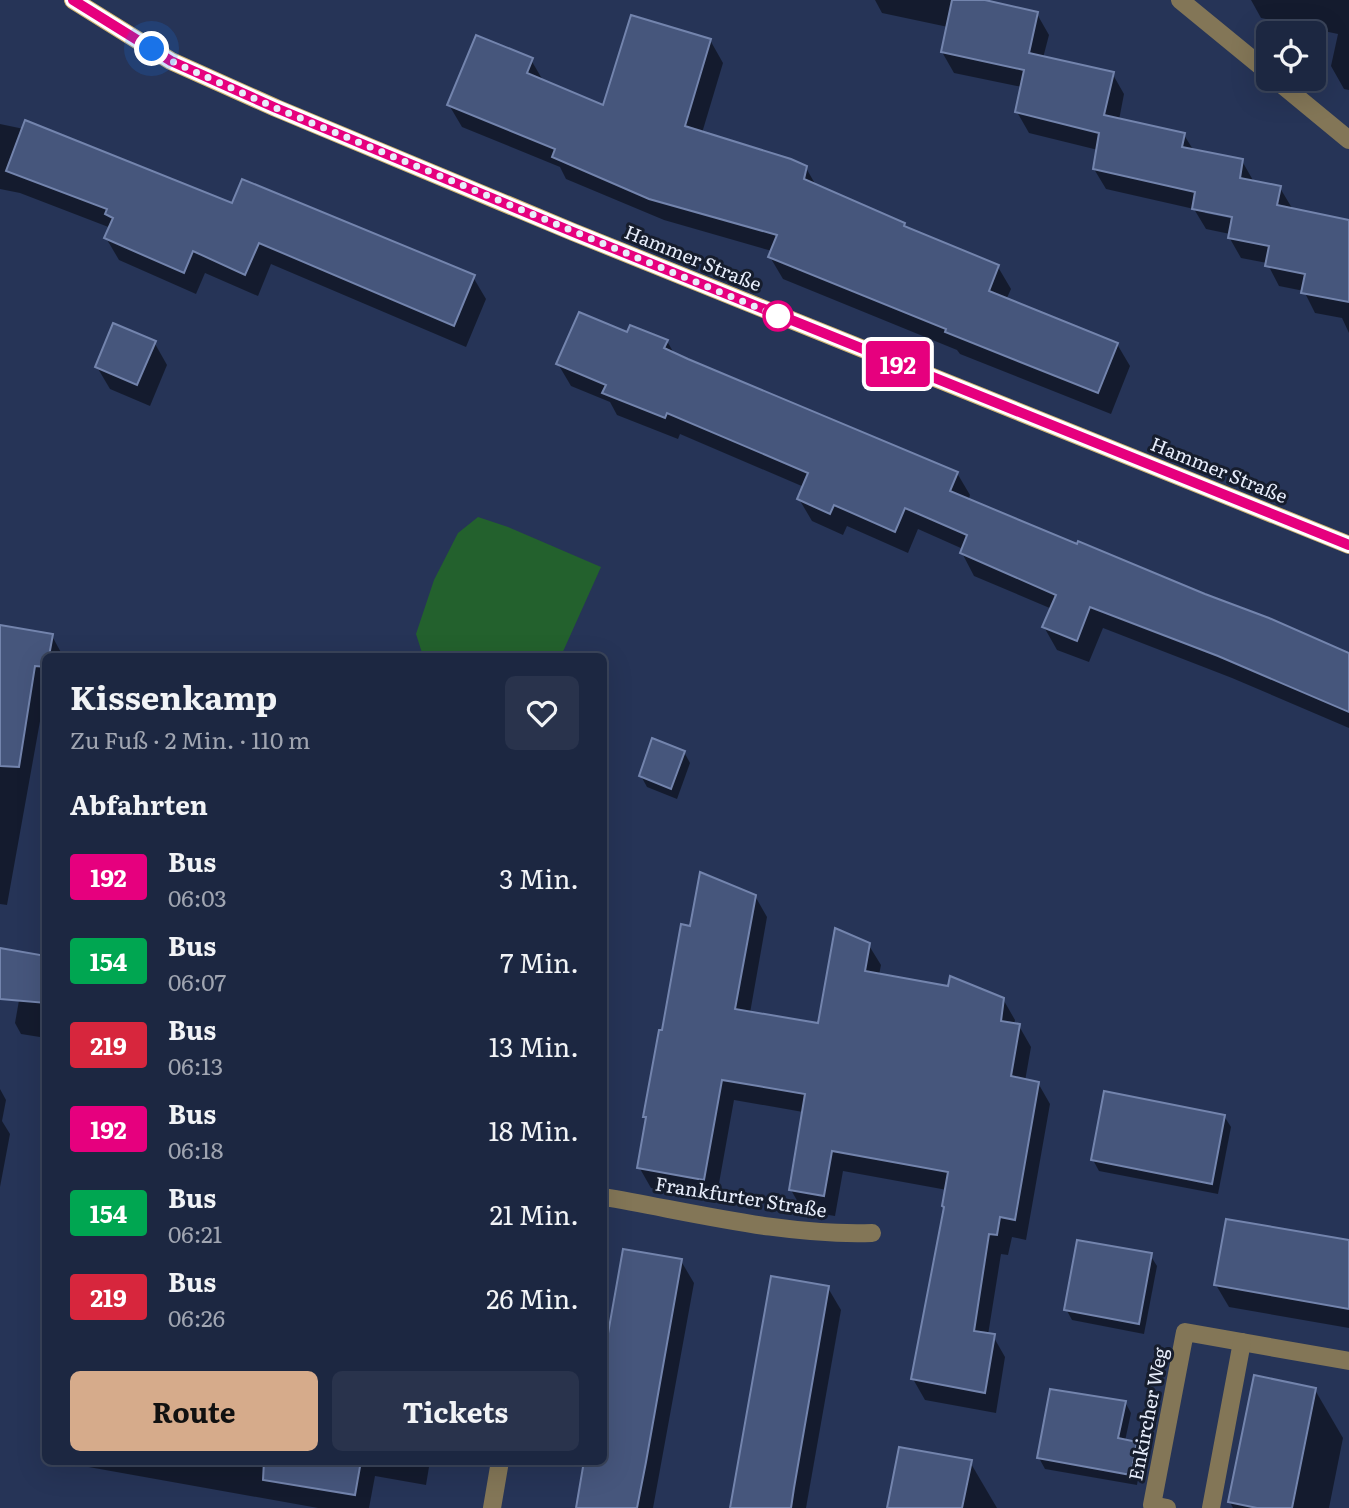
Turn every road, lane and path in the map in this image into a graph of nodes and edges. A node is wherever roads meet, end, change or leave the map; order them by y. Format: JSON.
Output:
{"nodes":[{"id":1,"x":73,"y":0,"type":"edge"},
{"id":2,"x":1180,"y":0,"type":"edge"},
{"id":3,"x":1256,"y":63,"type":"edge"},
{"id":4,"x":1290,"y":91,"type":"edge"},
{"id":5,"x":1349,"y":140,"type":"edge"},
{"id":6,"x":1349,"y":545,"type":"edge"},
{"id":7,"x":607,"y":1198,"type":"edge"},
{"id":8,"x":872,"y":1233,"type":"dead end"},
{"id":9,"x":1242,"y":1342,"type":"junction"},
{"id":10,"x":1349,"y":1361,"type":"edge"},
{"id":11,"x":499,"y":1465,"type":"edge"},
{"id":12,"x":492,"y":1508,"type":"edge"},
{"id":13,"x":1167,"y":1508,"type":"edge"},
{"id":14,"x":1211,"y":1508,"type":"edge"}],
"edges":[{"from":1,"to":6,"type":"main road","name":"Hammer Straße"},
{"from":2,"to":3,"type":"street"},
{"from":4,"to":5,"type":"street"},
{"from":7,"to":8,"type":"street","name":"Frankfurter Straße"},
{"from":9,"to":10,"type":"street","name":"Enkircher Weg"},
{"from":9,"to":13,"type":"street","name":"Enkircher Weg"},
{"from":9,"to":14,"type":"street"},
{"from":11,"to":12,"type":"street"}]}
